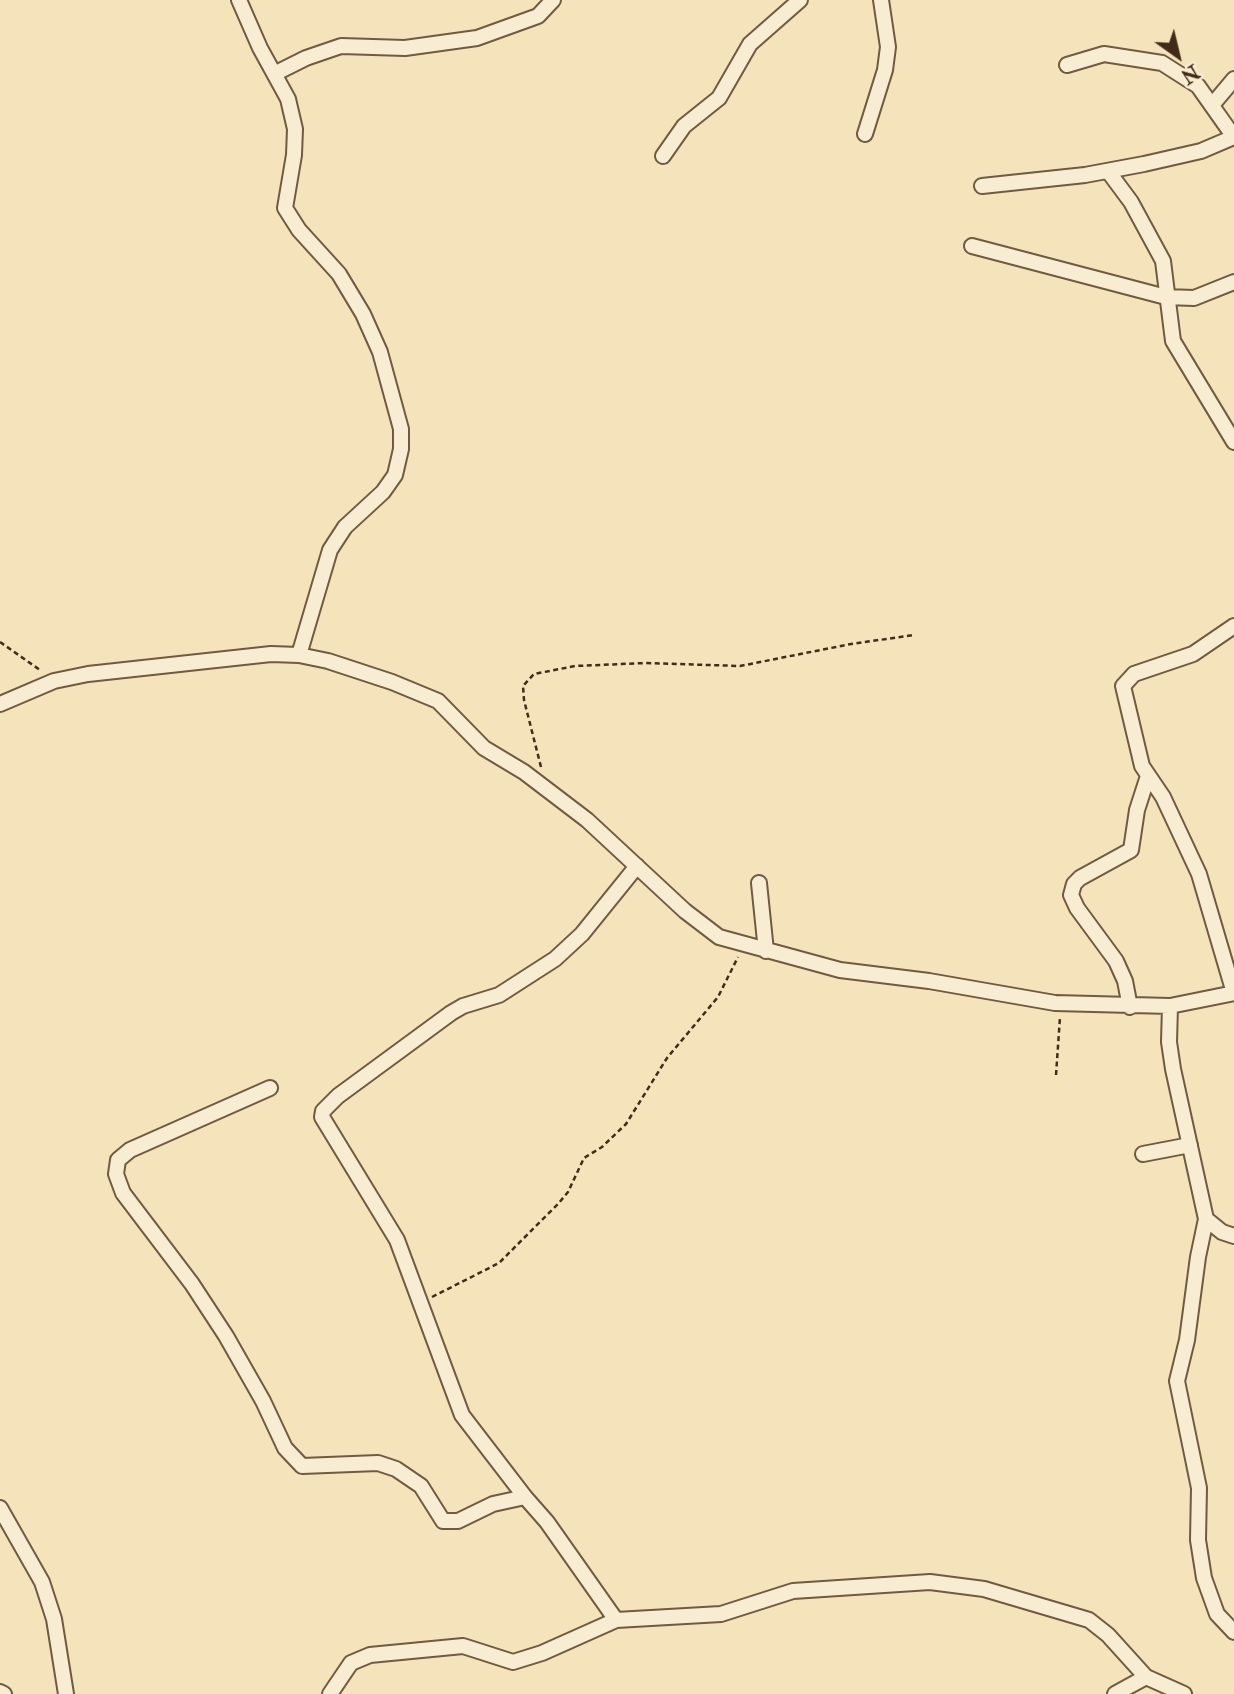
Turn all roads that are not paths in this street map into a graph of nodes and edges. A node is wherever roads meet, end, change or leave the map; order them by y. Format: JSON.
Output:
{"nodes":[{"id":1,"x":239,"y":0,"type":"edge"},
{"id":2,"x":553,"y":0,"type":"edge"},
{"id":3,"x":800,"y":0,"type":"edge"},
{"id":4,"x":881,"y":0,"type":"edge"},
{"id":5,"x":1067,"y":65,"type":"dead end"},
{"id":6,"x":276,"y":73,"type":"junction"},
{"id":7,"x":1234,"y":79,"type":"edge"},
{"id":8,"x":1213,"y":104,"type":"junction"},
{"id":9,"x":865,"y":134,"type":"dead end"},
{"id":10,"x":1234,"y":137,"type":"edge"},
{"id":11,"x":663,"y":156,"type":"dead end"},
{"id":12,"x":1108,"y":171,"type":"junction"},
{"id":13,"x":982,"y":186,"type":"dead end"},
{"id":14,"x":972,"y":246,"type":"dead end"},
{"id":15,"x":1234,"y":282,"type":"edge"},
{"id":16,"x":1166,"y":297,"type":"junction"},
{"id":17,"x":1234,"y":442,"type":"edge"},
{"id":18,"x":1234,"y":626,"type":"edge"},
{"id":19,"x":299,"y":655,"type":"junction"},
{"id":20,"x":0,"y":704,"type":"edge"},
{"id":21,"x":1148,"y":776,"type":"junction"},
{"id":22,"x":638,"y":866,"type":"junction"},
{"id":23,"x":759,"y":883,"type":"dead end"},
{"id":24,"x":766,"y":951,"type":"junction"},
{"id":25,"x":1234,"y":993,"type":"edge"},
{"id":26,"x":1170,"y":1006,"type":"junction"},
{"id":27,"x":1130,"y":1007,"type":"junction"},
{"id":28,"x":270,"y":1088,"type":"dead end"},
{"id":29,"x":1190,"y":1145,"type":"junction"},
{"id":30,"x":1143,"y":1154,"type":"dead end"},
{"id":31,"x":1206,"y":1219,"type":"junction"},
{"id":32,"x":1234,"y":1236,"type":"edge"},
{"id":33,"x":525,"y":1497,"type":"junction"},
{"id":34,"x":0,"y":1508,"type":"edge"},
{"id":35,"x":615,"y":1619,"type":"junction"},
{"id":36,"x":1234,"y":1632,"type":"edge"},
{"id":37,"x":1146,"y":1677,"type":"junction"},
{"id":38,"x":66,"y":1694,"type":"edge"},
{"id":39,"x":330,"y":1694,"type":"edge"},
{"id":40,"x":1115,"y":1694,"type":"edge"},
{"id":41,"x":1184,"y":1694,"type":"edge"}],
"edges":[{"from":1,"to":6,"type":"street"},
{"from":2,"to":6,"type":"street"},
{"from":3,"to":11,"type":"street"},
{"from":4,"to":9,"type":"street"},
{"from":5,"to":8,"type":"street"},
{"from":6,"to":19,"type":"street"},
{"from":7,"to":8,"type":"street"},
{"from":8,"to":10,"type":"street"},
{"from":10,"to":12,"type":"street"},
{"from":12,"to":13,"type":"street"},
{"from":12,"to":16,"type":"street"},
{"from":14,"to":16,"type":"street"},
{"from":15,"to":16,"type":"street"},
{"from":16,"to":17,"type":"street"},
{"from":18,"to":21,"type":"street"},
{"from":19,"to":20,"type":"street"},
{"from":19,"to":22,"type":"street"},
{"from":21,"to":25,"type":"street"},
{"from":21,"to":27,"type":"street"},
{"from":22,"to":24,"type":"street"},
{"from":22,"to":33,"type":"street"},
{"from":23,"to":24,"type":"street"},
{"from":24,"to":27,"type":"street"},
{"from":25,"to":26,"type":"street"},
{"from":26,"to":27,"type":"street"},
{"from":26,"to":29,"type":"street"},
{"from":28,"to":33,"type":"street"},
{"from":29,"to":30,"type":"street"},
{"from":29,"to":31,"type":"street"},
{"from":31,"to":32,"type":"street"},
{"from":31,"to":36,"type":"street"},
{"from":33,"to":35,"type":"street"},
{"from":34,"to":38,"type":"street"},
{"from":35,"to":37,"type":"street"},
{"from":35,"to":39,"type":"street"},
{"from":37,"to":40,"type":"street"},
{"from":37,"to":41,"type":"street"}]}
